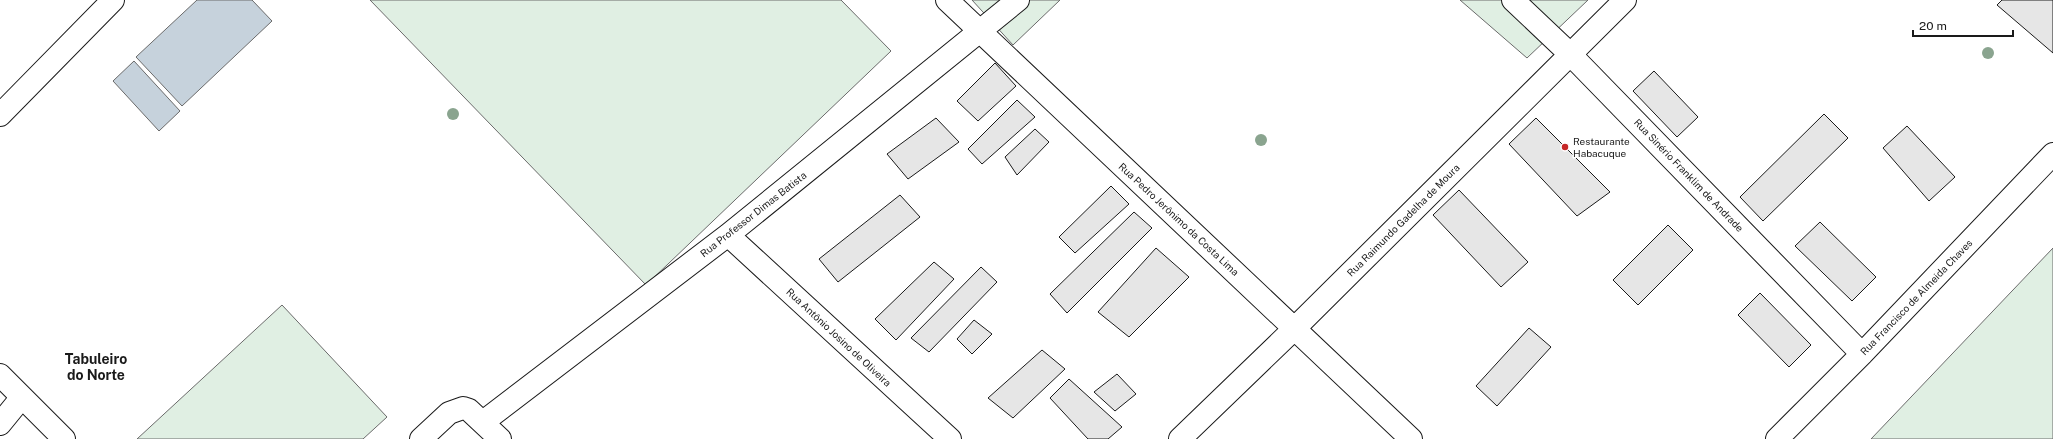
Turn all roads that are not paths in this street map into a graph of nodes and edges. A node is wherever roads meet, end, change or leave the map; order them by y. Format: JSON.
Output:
{"nodes":[{"id":1,"x":113,"y":0,"type":"edge"},
{"id":2,"x":947,"y":0,"type":"edge"},
{"id":3,"x":1018,"y":0,"type":"edge"},
{"id":4,"x":1513,"y":0,"type":"edge"},
{"id":5,"x":1625,"y":0,"type":"edge"},
{"id":6,"x":980,"y":32,"type":"junction"},
{"id":7,"x":1570,"y":54,"type":"junction"},
{"id":8,"x":0,"y":115,"type":"edge"},
{"id":9,"x":2053,"y":154,"type":"edge"},
{"id":10,"x":728,"y":235,"type":"junction"},
{"id":11,"x":1295,"y":328,"type":"junction"},
{"id":12,"x":1862,"y":354,"type":"junction"},
{"id":13,"x":0,"y":375,"type":"edge"},
{"id":14,"x":22,"y":397,"type":"junction"},
{"id":15,"x":476,"y":416,"type":"junction"},
{"id":16,"x":0,"y":424,"type":"edge"},
{"id":17,"x":64,"y":439,"type":"edge"},
{"id":18,"x":421,"y":439,"type":"edge"},
{"id":19,"x":500,"y":439,"type":"edge"},
{"id":20,"x":950,"y":439,"type":"edge"},
{"id":21,"x":1180,"y":439,"type":"edge"},
{"id":22,"x":1411,"y":439,"type":"edge"},
{"id":23,"x":1777,"y":439,"type":"edge"}],
"edges":[{"from":1,"to":8,"type":"street"},
{"from":2,"to":6,"type":"street","name":"Rua Pedro Jerônimo da Costa Lima"},
{"from":3,"to":6,"type":"street","name":"Rua Professor Dimas Batista"},
{"from":4,"to":7,"type":"street","name":"Rua Sinério Franklim de Andrade"},
{"from":5,"to":7,"type":"street","name":"Rua Raimundo Gadelha de Moura"},
{"from":6,"to":10,"type":"street","name":"Rua Professor Dimas Batista"},
{"from":6,"to":11,"type":"street","name":"Rua Pedro Jerônimo da Costa Lima"},
{"from":7,"to":11,"type":"street","name":"Rua Raimundo Gadelha de Moura"},
{"from":7,"to":12,"type":"street","name":"Rua Sinério Franklim de Andrade"},
{"from":9,"to":12,"type":"street","name":"Rua Francisco de Almeida Chaves"},
{"from":10,"to":15,"type":"street","name":"Rua Professor Dimas Batista"},
{"from":10,"to":20,"type":"street","name":"Rua Antônio Josino de Oliveira"},
{"from":11,"to":21,"type":"street","name":"Rua Raimundo Gadelha de Moura"},
{"from":11,"to":22,"type":"street","name":"Rua Pedro Jerônimo da Costa Lima"},
{"from":12,"to":23,"type":"street","name":"Rua Francisco de Almeida Chaves"},
{"from":13,"to":14,"type":"street"},
{"from":14,"to":16,"type":"street"},
{"from":14,"to":17,"type":"street"},
{"from":15,"to":18,"type":"street"},
{"from":15,"to":19,"type":"street"}]}
